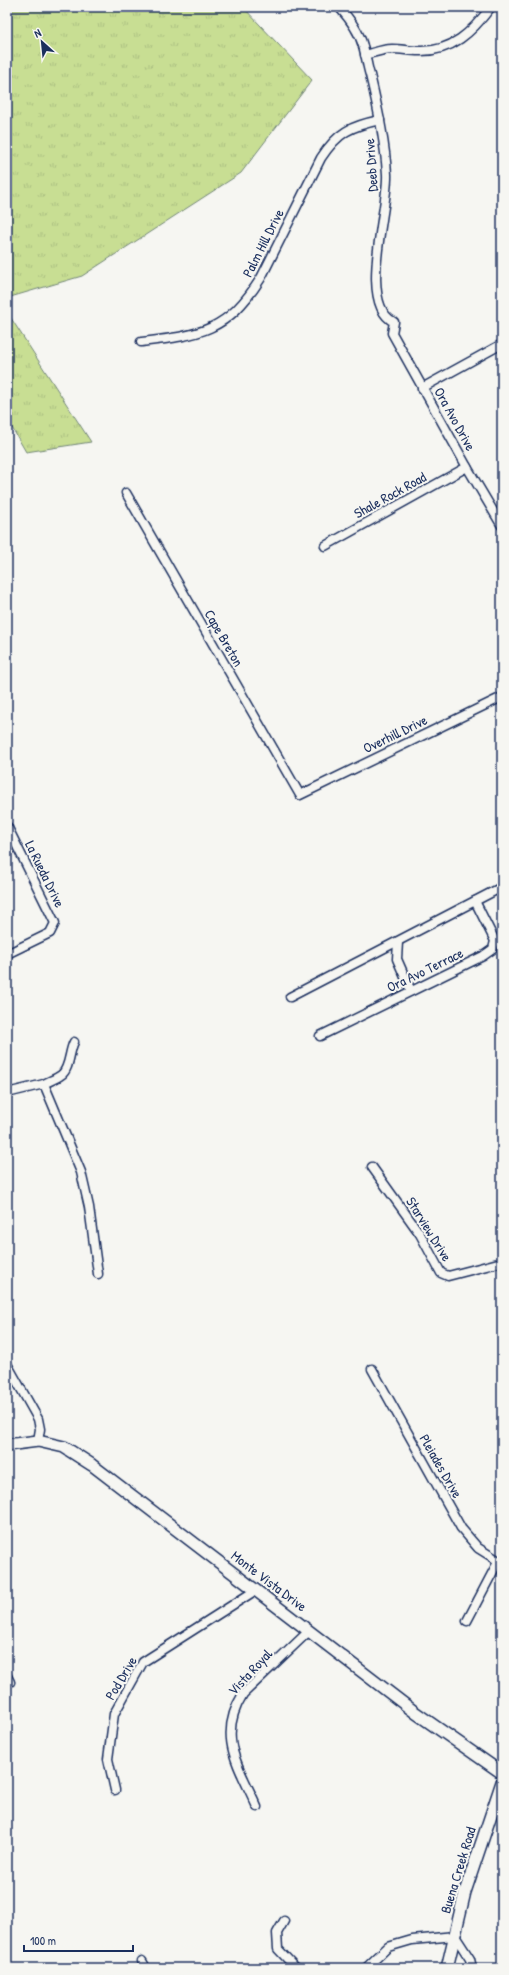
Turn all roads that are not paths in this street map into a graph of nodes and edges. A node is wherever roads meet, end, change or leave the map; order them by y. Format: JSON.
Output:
{"nodes":[{"id":1,"x":339,"y":7,"type":"edge"},
{"id":2,"x":491,"y":7,"type":"edge"},
{"id":3,"x":365,"y":55,"type":"junction"},
{"id":4,"x":380,"y":120,"type":"junction"},
{"id":5,"x":394,"y":322,"type":"joint"},
{"id":6,"x":141,"y":342,"type":"dead end"},
{"id":7,"x":502,"y":344,"type":"edge"},
{"id":8,"x":422,"y":388,"type":"junction"},
{"id":9,"x":467,"y":467,"type":"junction"},
{"id":10,"x":126,"y":493,"type":"dead end"},
{"id":11,"x":502,"y":526,"type":"edge"},
{"id":12,"x":325,"y":546,"type":"dead end"},
{"id":13,"x":502,"y":697,"type":"edge"},
{"id":14,"x":300,"y":795,"type":"joint"},
{"id":15,"x":7,"y":826,"type":"edge"},
{"id":16,"x":502,"y":887,"type":"edge"},
{"id":17,"x":476,"y":901,"type":"junction"},
{"id":18,"x":398,"y":942,"type":"junction"},
{"id":19,"x":7,"y":954,"type":"edge"},
{"id":20,"x":411,"y":991,"type":"junction"},
{"id":21,"x":290,"y":997,"type":"dead end"},
{"id":22,"x":320,"y":1036,"type":"dead end"},
{"id":23,"x":74,"y":1042,"type":"dead end"},
{"id":24,"x":44,"y":1084,"type":"junction"},
{"id":25,"x":7,"y":1093,"type":"edge"},
{"id":26,"x":372,"y":1167,"type":"dead end"},
{"id":27,"x":502,"y":1262,"type":"edge"},
{"id":28,"x":98,"y":1274,"type":"dead end"},
{"id":29,"x":7,"y":1364,"type":"edge"},
{"id":30,"x":372,"y":1369,"type":"dead end"},
{"id":31,"x":38,"y":1441,"type":"junction"},
{"id":32,"x":7,"y":1446,"type":"edge"},
{"id":33,"x":500,"y":1562,"type":"edge"},
{"id":34,"x":256,"y":1590,"type":"junction"},
{"id":35,"x":467,"y":1621,"type":"dead end"},
{"id":36,"x":309,"y":1631,"type":"junction"},
{"id":37,"x":502,"y":1773,"type":"edge"},
{"id":38,"x":502,"y":1782,"type":"edge"},
{"id":39,"x":115,"y":1790,"type":"dead end"},
{"id":40,"x":257,"y":1807,"type":"dead end"},
{"id":41,"x":284,"y":1921,"type":"dead end"},
{"id":42,"x":455,"y":1936,"type":"junction"},
{"id":43,"x":296,"y":1968,"type":"edge"},
{"id":44,"x":366,"y":1968,"type":"edge"},
{"id":45,"x":447,"y":1968,"type":"edge"},
{"id":46,"x":472,"y":1968,"type":"edge"}],
"edges":[{"from":1,"to":3,"type":"street","name":"Deeb Drive"},
{"from":2,"to":3,"type":"street"},
{"from":3,"to":4,"type":"street","name":"Deeb Drive"},
{"from":4,"to":5,"type":"street","name":"Deeb Drive"},
{"from":4,"to":6,"type":"street","name":"Palm Hill Drive"},
{"from":5,"to":8,"type":"street","name":"Ora Avo Drive"},
{"from":7,"to":8,"type":"street"},
{"from":8,"to":9,"type":"street","name":"Ora Avo Drive"},
{"from":9,"to":11,"type":"street","name":"Ora Avo Drive"},
{"from":9,"to":12,"type":"street","name":"Shale Rock Road"},
{"from":10,"to":14,"type":"street","name":"Cape Breton"},
{"from":13,"to":14,"type":"street","name":"Overhill Drive"},
{"from":15,"to":19,"type":"street","name":"La Rueda Drive"},
{"from":16,"to":17,"type":"street"},
{"from":17,"to":18,"type":"street"},
{"from":17,"to":20,"type":"street","name":"Ora Avo Terrace"},
{"from":18,"to":20,"type":"street"},
{"from":18,"to":21,"type":"street"},
{"from":20,"to":22,"type":"street","name":"Ora Avo Terrace"},
{"from":23,"to":24,"type":"street"},
{"from":24,"to":25,"type":"street"},
{"from":24,"to":28,"type":"street"},
{"from":26,"to":27,"type":"street","name":"Starview Drive"},
{"from":29,"to":31,"type":"street"},
{"from":30,"to":33,"type":"street","name":"Pleiades Drive"},
{"from":31,"to":32,"type":"main road","name":"Monte Vista Drive"},
{"from":31,"to":34,"type":"main road","name":"Monte Vista Drive"},
{"from":33,"to":35,"type":"street"},
{"from":34,"to":36,"type":"main road","name":"Monte Vista Drive"},
{"from":34,"to":39,"type":"street","name":"Pod Drive"},
{"from":36,"to":37,"type":"main road","name":"Monte Vista Drive"},
{"from":36,"to":40,"type":"street","name":"Vista Royal"},
{"from":38,"to":42,"type":"main road","name":"Buena Creek Road"},
{"from":41,"to":43,"type":"street"},
{"from":42,"to":44,"type":"street"},
{"from":42,"to":45,"type":"main road","name":"Buena Creek Road"},
{"from":42,"to":46,"type":"street"}]}
